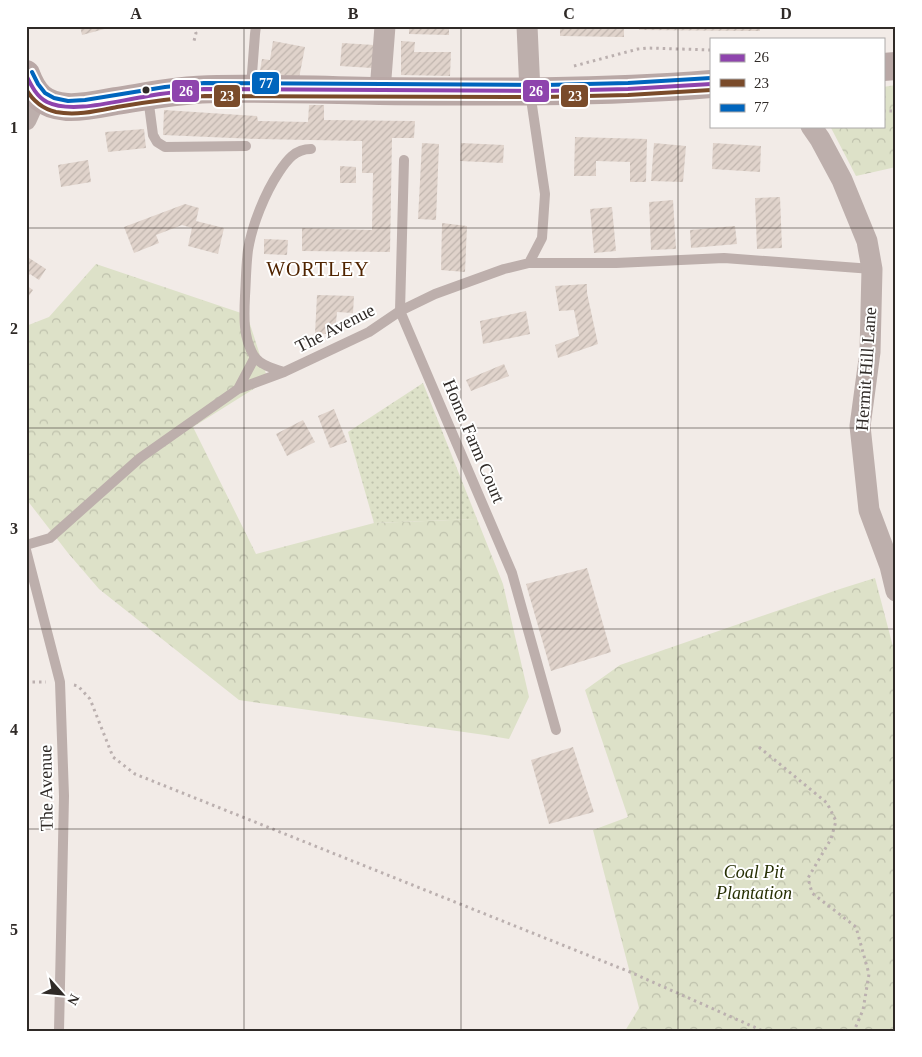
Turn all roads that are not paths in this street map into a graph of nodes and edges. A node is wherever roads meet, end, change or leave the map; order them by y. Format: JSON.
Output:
{"nodes":[{"id":1,"x":256,"y":26,"type":"edge"},
{"id":2,"x":384,"y":26,"type":"edge"},
{"id":3,"x":527,"y":26,"type":"edge"},
{"id":4,"x":710,"y":84,"type":"edge"},
{"id":5,"x":251,"y":88,"type":"junction"},
{"id":6,"x":380,"y":91,"type":"junction"},
{"id":7,"x":530,"y":92,"type":"junction"},
{"id":8,"x":30,"y":96,"type":"edge"},
{"id":9,"x":148,"y":96,"type":"junction"},
{"id":10,"x":812,"y":128,"type":"edge"},
{"id":11,"x":246,"y":146,"type":"dead end"},
{"id":12,"x":311,"y":149,"type":"dead end"},
{"id":13,"x":404,"y":160,"type":"dead end"},
{"id":14,"x":529,"y":262,"type":"junction"},
{"id":15,"x":872,"y":269,"type":"junction"},
{"id":16,"x":400,"y":311,"type":"junction"},
{"id":17,"x":255,"y":357,"type":"junction"},
{"id":18,"x":284,"y":372,"type":"junction"},
{"id":19,"x":238,"y":389,"type":"junction"},
{"id":20,"x":26,"y":545,"type":"edge"},
{"id":21,"x":26,"y":550,"type":"edge"},
{"id":22,"x":896,"y":591,"type":"edge"},
{"id":23,"x":556,"y":730,"type":"dead end"},
{"id":24,"x":59,"y":1031,"type":"edge"}],
"edges":[{"from":1,"to":5,"type":"lane"},
{"from":2,"to":6,"type":"street"},
{"from":3,"to":7,"type":"street"},
{"from":4,"to":7,"type":"highway"},
{"from":5,"to":6,"type":"highway"},
{"from":5,"to":9,"type":"highway"},
{"from":6,"to":7,"type":"highway"},
{"from":7,"to":14,"type":"lane"},
{"from":8,"to":9,"type":"highway"},
{"from":9,"to":11,"type":"lane"},
{"from":10,"to":15,"type":"street","name":"Hermit Hill Lane"},
{"from":12,"to":17,"type":"lane"},
{"from":13,"to":16,"type":"lane","name":"Home Farm Court"},
{"from":14,"to":15,"type":"lane","name":"The Avenue"},
{"from":14,"to":16,"type":"lane","name":"The Avenue"},
{"from":15,"to":22,"type":"street","name":"Hermit Hill Lane"},
{"from":16,"to":18,"type":"lane","name":"The Avenue"},
{"from":16,"to":23,"type":"lane","name":"Home Farm Court"},
{"from":17,"to":18,"type":"lane"},
{"from":17,"to":19,"type":"lane"},
{"from":18,"to":19,"type":"lane","name":"The Avenue"},
{"from":19,"to":20,"type":"lane","name":"The Avenue"},
{"from":21,"to":24,"type":"lane","name":"The Avenue"}]}
